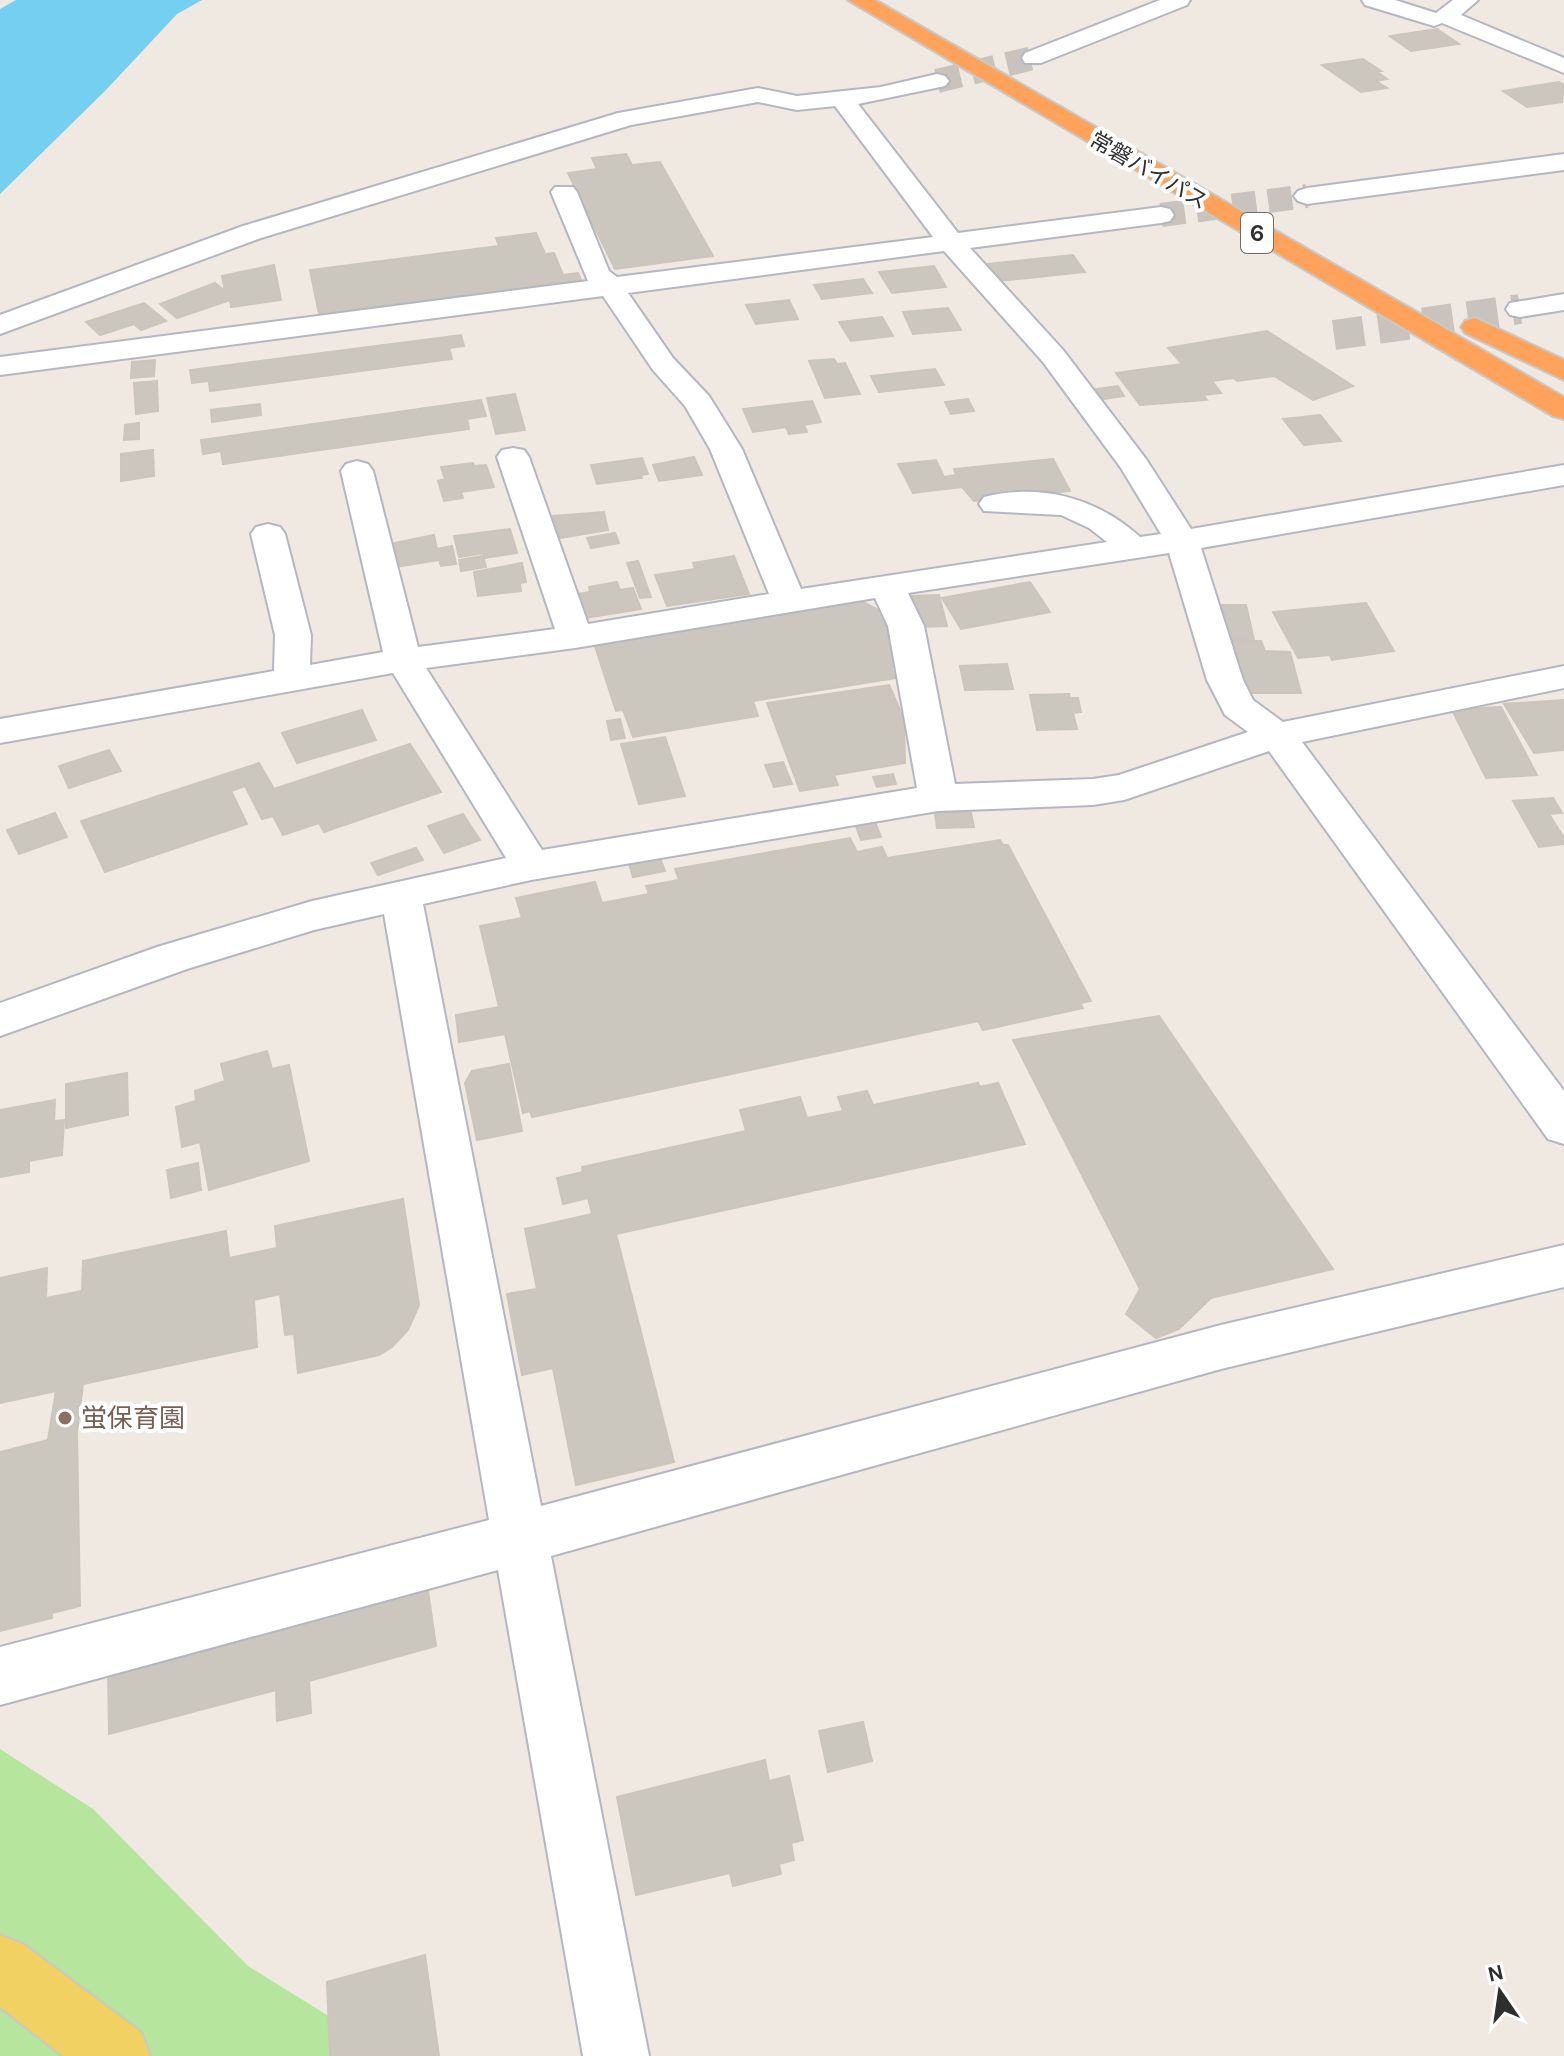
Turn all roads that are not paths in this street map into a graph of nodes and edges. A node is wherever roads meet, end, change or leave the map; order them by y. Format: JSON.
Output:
{"nodes":[{"id":1,"x":859,"y":0,"type":"edge"},
{"id":2,"x":901,"y":0,"type":"edge"},
{"id":3,"x":1179,"y":0,"type":"edge"},
{"id":4,"x":1373,"y":0,"type":"edge"},
{"id":5,"x":1467,"y":0,"type":"edge"},
{"id":6,"x":1434,"y":19,"type":"dead end"},
{"id":7,"x":1033,"y":58,"type":"tunnel mouth"},
{"id":8,"x":1564,"y":66,"type":"edge"},
{"id":9,"x":937,"y":81,"type":"tunnel mouth"},
{"id":10,"x":841,"y":98,"type":"junction"},
{"id":11,"x":1564,"y":162,"type":"edge"},
{"id":12,"x":564,"y":192,"type":"dead end"},
{"id":13,"x":1307,"y":196,"type":"tunnel mouth"},
{"id":14,"x":1217,"y":210,"type":"junction"},
{"id":15,"x":1161,"y":215,"type":"tunnel mouth"},
{"id":16,"x":952,"y":244,"type":"junction"},
{"id":17,"x":610,"y":286,"type":"junction"},
{"id":18,"x":1419,"y":300,"type":"junction"},
{"id":19,"x":1564,"y":302,"type":"edge"},
{"id":20,"x":1520,"y":309,"type":"tunnel mouth"},
{"id":21,"x":0,"y":325,"type":"edge"},
{"id":22,"x":0,"y":366,"type":"edge"},
{"id":23,"x":1564,"y":371,"type":"edge"},
{"id":24,"x":1564,"y":384,"type":"edge"},
{"id":25,"x":1564,"y":410,"type":"edge"},
{"id":26,"x":1564,"y":429,"type":"edge"},
{"id":27,"x":513,"y":457,"type":"dead end"},
{"id":28,"x":357,"y":471,"type":"dead end"},
{"id":29,"x":1564,"y":475,"type":"edge"},
{"id":30,"x":995,"y":504,"type":"dead end"},
{"id":31,"x":268,"y":534,"type":"dead end"},
{"id":32,"x":1182,"y":541,"type":"junction"},
{"id":33,"x":1133,"y":549,"type":"junction"},
{"id":34,"x":887,"y":586,"type":"junction"},
{"id":35,"x":789,"y":601,"type":"junction"},
{"id":36,"x":575,"y":637,"type":"junction"},
{"id":37,"x":403,"y":660,"type":"junction"},
{"id":38,"x":1564,"y":677,"type":"edge"},
{"id":39,"x":292,"y":680,"type":"junction"},
{"id":40,"x":0,"y":731,"type":"edge"},
{"id":41,"x":1277,"y":735,"type":"junction"},
{"id":42,"x":938,"y":798,"type":"junction"},
{"id":43,"x":531,"y":866,"type":"junction"},
{"id":44,"x":401,"y":895,"type":"junction"},
{"id":45,"x":0,"y":1020,"type":"edge"},
{"id":46,"x":1564,"y":1126,"type":"edge"},
{"id":47,"x":1564,"y":1266,"type":"edge"},
{"id":48,"x":521,"y":1538,"type":"junction"},
{"id":49,"x":0,"y":1676,"type":"edge"},
{"id":50,"x":0,"y":1967,"type":"edge"},
{"id":51,"x":117,"y":2056,"type":"edge"},
{"id":52,"x":616,"y":2056,"type":"edge"}],
"edges":[{"from":1,"to":14,"type":"highway","name":"常磐バイパス","number":"6"},
{"from":2,"to":18,"type":"highway","name":"常磐バイパス","number":"6"},
{"from":3,"to":7,"type":"street"},
{"from":4,"to":6,"type":"street"},
{"from":5,"to":8,"type":"street"},
{"from":9,"to":10,"type":"street"},
{"from":10,"to":16,"type":"street"},
{"from":10,"to":21,"type":"street"},
{"from":11,"to":13,"type":"street"},
{"from":12,"to":17,"type":"street"},
{"from":14,"to":25,"type":"highway","name":"常磐バイパス","number":"6"},
{"from":14,"to":26,"type":"highway"},
{"from":15,"to":16,"type":"street"},
{"from":16,"to":17,"type":"street"},
{"from":16,"to":32,"type":"street"},
{"from":17,"to":22,"type":"street"},
{"from":17,"to":35,"type":"street"},
{"from":18,"to":23,"type":"highway"},
{"from":18,"to":24,"type":"highway","name":"常磐バイパス","number":"6"},
{"from":19,"to":20,"type":"street"},
{"from":27,"to":36,"type":"street"},
{"from":28,"to":37,"type":"street"},
{"from":29,"to":32,"type":"street"},
{"from":30,"to":33,"type":"street"},
{"from":31,"to":39,"type":"street"},
{"from":32,"to":33,"type":"street"},
{"from":32,"to":41,"type":"street"},
{"from":33,"to":34,"type":"street"},
{"from":34,"to":35,"type":"street"},
{"from":34,"to":42,"type":"street"},
{"from":35,"to":36,"type":"street"},
{"from":36,"to":37,"type":"street"},
{"from":37,"to":39,"type":"street"},
{"from":37,"to":43,"type":"street"},
{"from":38,"to":41,"type":"street"},
{"from":39,"to":40,"type":"street"},
{"from":41,"to":42,"type":"street"},
{"from":41,"to":46,"type":"street"},
{"from":42,"to":43,"type":"street"},
{"from":43,"to":44,"type":"street"},
{"from":44,"to":45,"type":"street"},
{"from":44,"to":48,"type":"street"},
{"from":47,"to":48,"type":"street"},
{"from":48,"to":49,"type":"street"},
{"from":48,"to":52,"type":"street"},
{"from":50,"to":51,"type":"main road"}]}
